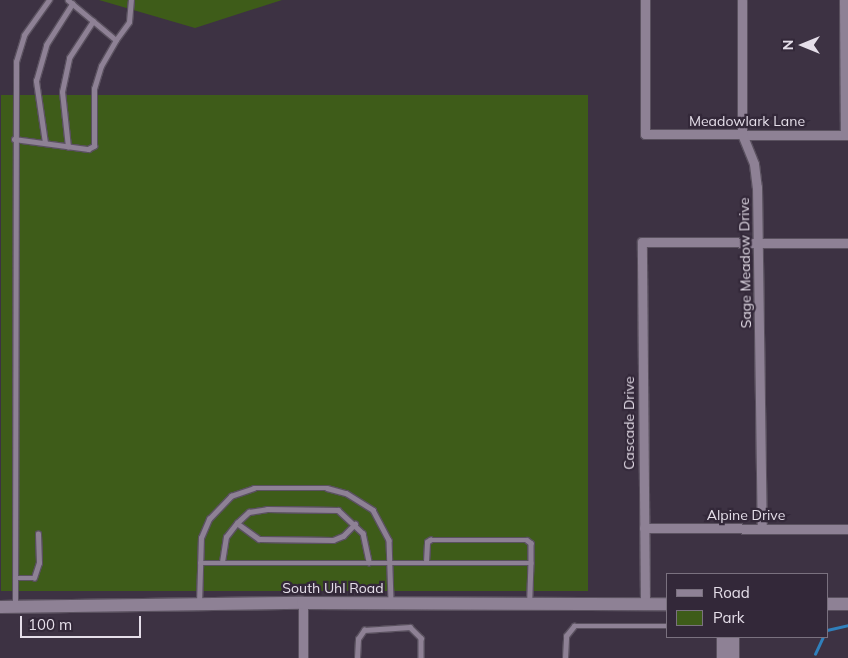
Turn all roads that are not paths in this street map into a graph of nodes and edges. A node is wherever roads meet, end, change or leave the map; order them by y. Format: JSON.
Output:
{"nodes":[{"id":1,"x":49,"y":0,"type":"edge"},
{"id":2,"x":68,"y":0,"type":"edge"},
{"id":3,"x":131,"y":0,"type":"edge"},
{"id":4,"x":644,"y":0,"type":"edge"},
{"id":5,"x":742,"y":0,"type":"edge"},
{"id":6,"x":844,"y":0,"type":"edge"},
{"id":7,"x":72,"y":4,"type":"junction"},
{"id":8,"x":93,"y":21,"type":"junction"},
{"id":9,"x":116,"y":40,"type":"junction"},
{"id":10,"x":742,"y":134,"type":"junction"},
{"id":11,"x":846,"y":135,"type":"edge"},
{"id":12,"x":14,"y":139,"type":"junction"},
{"id":13,"x":45,"y":143,"type":"junction"},
{"id":14,"x":68,"y":146,"type":"junction"},
{"id":15,"x":759,"y":242,"type":"junction"},
{"id":16,"x":848,"y":243,"type":"edge"},
{"id":17,"x":237,"y":523,"type":"junction"},
{"id":18,"x":355,"y":524,"type":"junction"},
{"id":19,"x":644,"y":528,"type":"junction"},
{"id":20,"x":762,"y":529,"type":"junction"},
{"id":21,"x":848,"y":529,"type":"edge"},
{"id":22,"x":38,"y":534,"type":"dead end"},
{"id":23,"x":200,"y":562,"type":"junction"},
{"id":24,"x":222,"y":562,"type":"junction"},
{"id":25,"x":369,"y":562,"type":"junction"},
{"id":26,"x":390,"y":562,"type":"junction"},
{"id":27,"x":426,"y":562,"type":"junction"},
{"id":28,"x":531,"y":564,"type":"junction"},
{"id":29,"x":15,"y":578,"type":"junction"},
{"id":30,"x":304,"y":603,"type":"junction"},
{"id":31,"x":391,"y":603,"type":"junction"},
{"id":32,"x":530,"y":603,"type":"junction"},
{"id":33,"x":645,"y":604,"type":"junction"},
{"id":34,"x":666,"y":604,"type":"edge"},
{"id":35,"x":828,"y":604,"type":"edge"},
{"id":36,"x":848,"y":604,"type":"edge"},
{"id":37,"x":198,"y":605,"type":"junction"},
{"id":38,"x":0,"y":607,"type":"edge"},
{"id":39,"x":16,"y":607,"type":"junction"},
{"id":40,"x":666,"y":626,"type":"edge"},
{"id":41,"x":722,"y":638,"type":"edge"},
{"id":42,"x":733,"y":638,"type":"edge"},
{"id":43,"x":303,"y":658,"type":"edge"},
{"id":44,"x":357,"y":658,"type":"edge"},
{"id":45,"x":421,"y":658,"type":"edge"},
{"id":46,"x":565,"y":658,"type":"edge"},
{"id":47,"x":722,"y":658,"type":"edge"},
{"id":48,"x":733,"y":658,"type":"edge"}],
"edges":[{"from":1,"to":12,"type":"lane"},
{"from":2,"to":7,"type":"lane"},
{"from":3,"to":9,"type":"lane"},
{"from":4,"to":10,"type":"street","name":"Meadowlark Lane"},
{"from":5,"to":10,"type":"street","name":"Sage Meadow Drive"},
{"from":6,"to":11,"type":"street"},
{"from":7,"to":8,"type":"lane"},
{"from":7,"to":13,"type":"lane"},
{"from":8,"to":9,"type":"lane"},
{"from":8,"to":14,"type":"lane"},
{"from":9,"to":14,"type":"lane"},
{"from":10,"to":11,"type":"street","name":"Meadowlark Lane"},
{"from":10,"to":15,"type":"street","name":"Sage Meadow Drive"},
{"from":12,"to":13,"type":"lane"},
{"from":12,"to":29,"type":"lane"},
{"from":13,"to":14,"type":"lane"},
{"from":15,"to":16,"type":"street"},
{"from":15,"to":19,"type":"street","name":"Cascade Drive"},
{"from":15,"to":20,"type":"street","name":"Sage Meadow Drive"},
{"from":17,"to":18,"type":"lane"},
{"from":17,"to":18,"type":"lane"},
{"from":17,"to":24,"type":"lane"},
{"from":18,"to":25,"type":"lane"},
{"from":19,"to":20,"type":"street","name":"Alpine Drive"},
{"from":19,"to":33,"type":"street","name":"Cascade Drive"},
{"from":20,"to":21,"type":"street","name":"Alpine Drive"},
{"from":22,"to":29,"type":"lane"},
{"from":23,"to":24,"type":"lane"},
{"from":23,"to":26,"type":"lane"},
{"from":23,"to":37,"type":"lane"},
{"from":24,"to":25,"type":"lane"},
{"from":25,"to":26,"type":"lane"},
{"from":26,"to":27,"type":"lane"},
{"from":26,"to":31,"type":"lane"},
{"from":27,"to":28,"type":"lane"},
{"from":27,"to":28,"type":"lane"},
{"from":28,"to":32,"type":"lane"},
{"from":29,"to":39,"type":"lane"},
{"from":30,"to":31,"type":"main road","name":"South Uhl Road"},
{"from":30,"to":37,"type":"main road","name":"South Uhl Road"},
{"from":30,"to":43,"type":"street"},
{"from":31,"to":32,"type":"main road","name":"South Uhl Road"},
{"from":32,"to":33,"type":"main road","name":"South Uhl Road"},
{"from":33,"to":34,"type":"main road","name":"South Uhl Road"},
{"from":35,"to":36,"type":"main road"},
{"from":37,"to":39,"type":"main road","name":"South Uhl Road"},
{"from":38,"to":39,"type":"main road","name":"South Uhl Road"},
{"from":40,"to":46,"type":"lane"},
{"from":41,"to":47,"type":"street"},
{"from":42,"to":48,"type":"street"},
{"from":44,"to":45,"type":"lane"}]}
